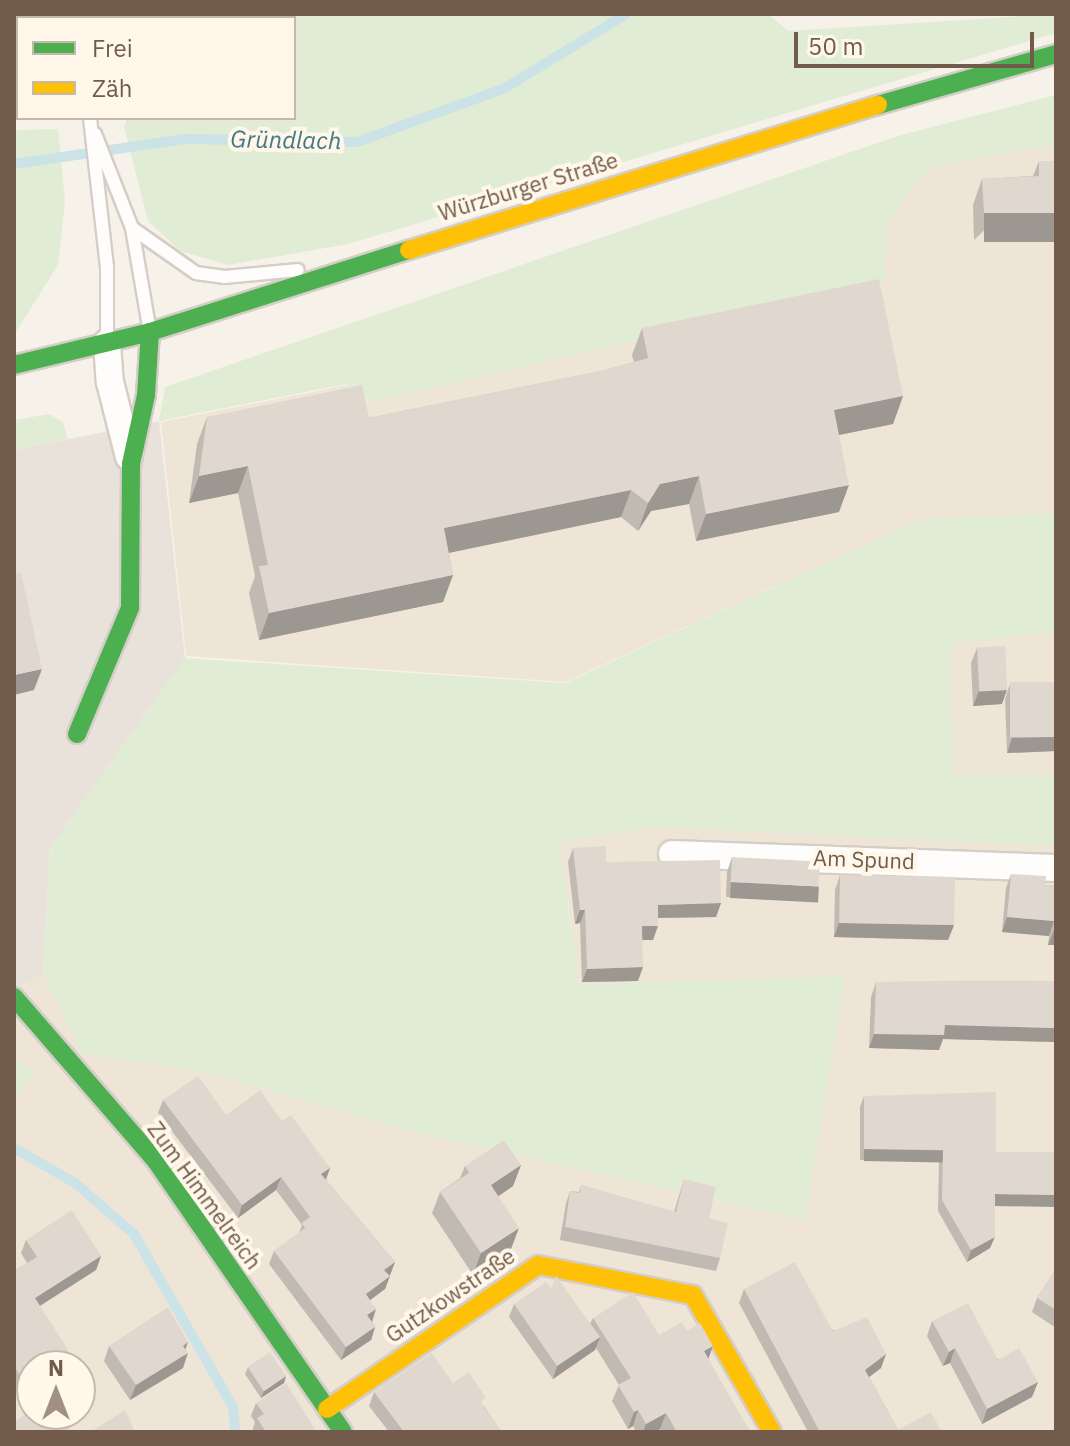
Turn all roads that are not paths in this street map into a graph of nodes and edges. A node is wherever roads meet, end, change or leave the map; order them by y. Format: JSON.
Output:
{"nodes":[{"id":1,"x":1056,"y":54,"type":"edge"},
{"id":2,"x":90,"y":121,"type":"edge"},
{"id":3,"x":132,"y":228,"type":"junction"},
{"id":4,"x":357,"y":265,"type":"junction"},
{"id":5,"x":150,"y":332,"type":"junction"},
{"id":6,"x":107,"y":343,"type":"junction"},
{"id":7,"x":14,"y":365,"type":"edge"},
{"id":8,"x":131,"y":464,"type":"junction"},
{"id":9,"x":77,"y":734,"type":"dead end"},
{"id":10,"x":672,"y":854,"type":"dead end"},
{"id":11,"x":1056,"y":868,"type":"edge"},
{"id":12,"x":14,"y":997,"type":"edge"},
{"id":13,"x":327,"y":1409,"type":"junction"},
{"id":14,"x":343,"y":1432,"type":"edge"},
{"id":15,"x":772,"y":1432,"type":"edge"}],
"edges":[{"from":1,"to":4,"type":"street","name":"Würzburger Straße"},
{"from":2,"to":3,"type":"lane"},
{"from":2,"to":6,"type":"lane"},
{"from":3,"to":4,"type":"lane"},
{"from":3,"to":5,"type":"lane"},
{"from":4,"to":5,"type":"street","name":"Würzburger Straße"},
{"from":5,"to":6,"type":"street","name":"Würzburger Straße"},
{"from":5,"to":8,"type":"street"},
{"from":6,"to":7,"type":"street","name":"Würzburger Straße"},
{"from":6,"to":8,"type":"street"},
{"from":8,"to":9,"type":"street"},
{"from":10,"to":11,"type":"street","name":"Am Spund"},
{"from":12,"to":13,"type":"street","name":"Zum Himmelreich"},
{"from":13,"to":14,"type":"street","name":"Zum Himmelreich"},
{"from":13,"to":15,"type":"street","name":"Gutzkowstraße"}]}
